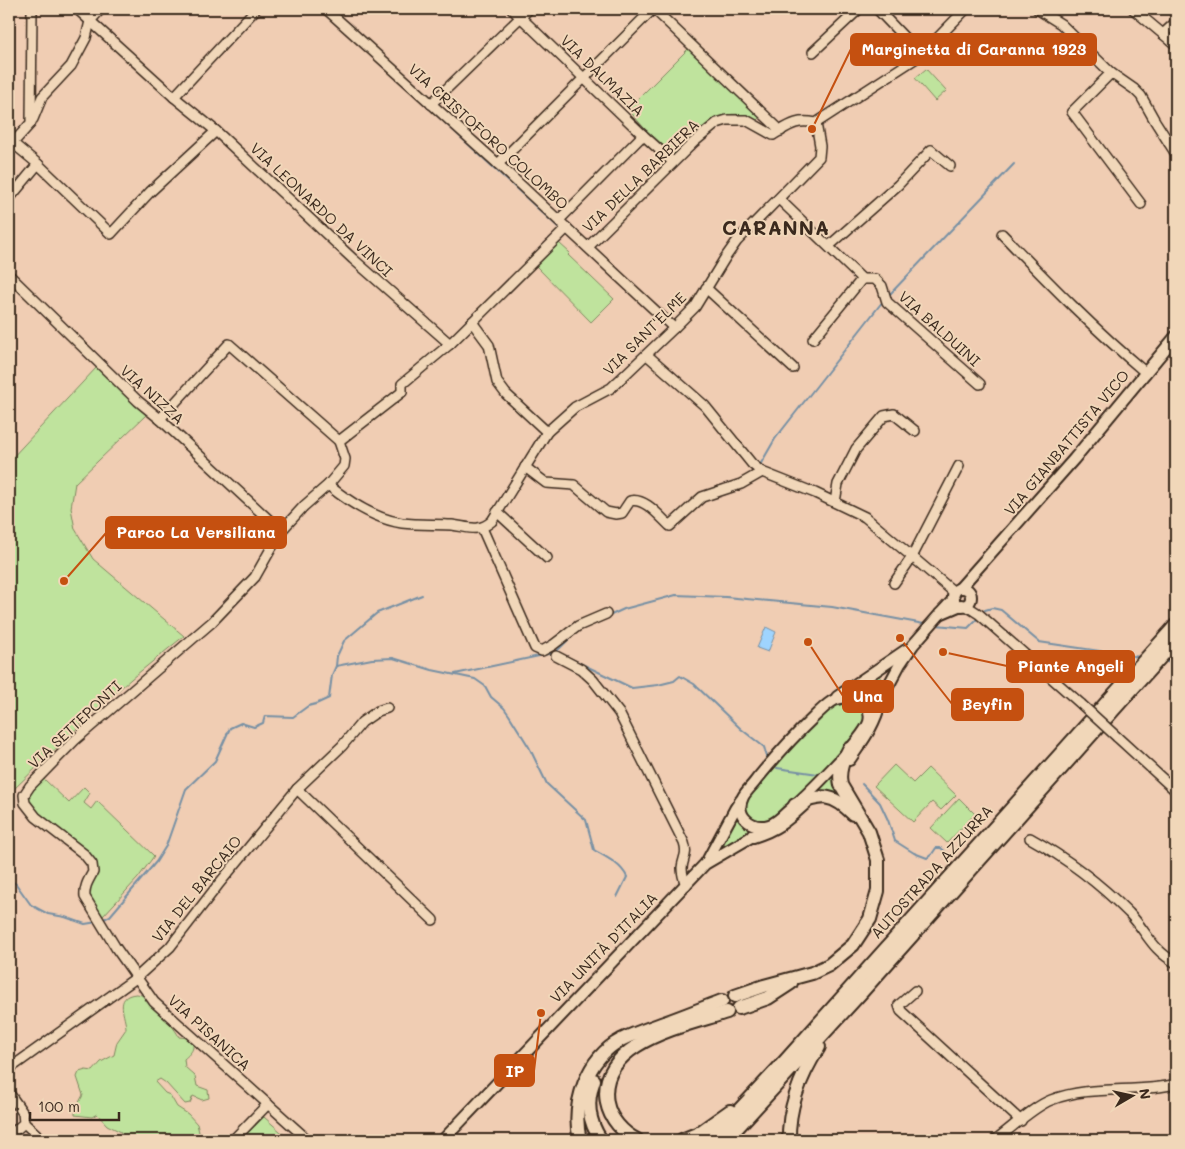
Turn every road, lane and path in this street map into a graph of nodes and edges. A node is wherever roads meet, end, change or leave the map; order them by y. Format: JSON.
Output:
{"nodes":[{"id":1,"x":32,"y":9,"type":"edge"},
{"id":2,"x":76,"y":9,"type":"edge"},
{"id":3,"x":102,"y":9,"type":"edge"},
{"id":4,"x":256,"y":9,"type":"edge"},
{"id":5,"x":326,"y":9,"type":"edge"},
{"id":6,"x":512,"y":9,"type":"edge"},
{"id":7,"x":529,"y":9,"type":"edge"},
{"id":8,"x":653,"y":9,"type":"edge"},
{"id":9,"x":859,"y":9,"type":"edge"},
{"id":10,"x":877,"y":9,"type":"edge"},
{"id":11,"x":966,"y":9,"type":"edge"},
{"id":12,"x":1037,"y":9,"type":"edge"},
{"id":13,"x":1133,"y":9,"type":"edge"},
{"id":14,"x":521,"y":17,"type":"junction"},
{"id":15,"x":90,"y":21,"type":"junction"},
{"id":16,"x":1176,"y":22,"type":"edge"},
{"id":17,"x":1163,"y":34,"type":"junction"},
{"id":18,"x":1176,"y":45,"type":"edge"},
{"id":19,"x":813,"y":52,"type":"dead end"},
{"id":20,"x":921,"y":55,"type":"junction"},
{"id":21,"x":1111,"y":73,"type":"junction"},
{"id":22,"x":584,"y":78,"type":"junction"},
{"id":23,"x":174,"y":96,"type":"junction"},
{"id":24,"x":431,"y":104,"type":"junction"},
{"id":25,"x":30,"y":124,"type":"junction"},
{"id":26,"x":816,"y":124,"type":"junction"},
{"id":27,"x":216,"y":131,"type":"junction"},
{"id":28,"x":781,"y":131,"type":"junction"},
{"id":29,"x":643,"y":135,"type":"junction"},
{"id":30,"x":1176,"y":135,"type":"edge"},
{"id":31,"x":10,"y":142,"type":"edge"},
{"id":32,"x":1169,"y":143,"type":"junction"},
{"id":33,"x":1176,"y":154,"type":"edge"},
{"id":34,"x":673,"y":162,"type":"junction"},
{"id":35,"x":38,"y":164,"type":"junction"},
{"id":36,"x":498,"y":164,"type":"junction"},
{"id":37,"x":950,"y":166,"type":"dead end"},
{"id":38,"x":9,"y":199,"type":"edge"},
{"id":39,"x":779,"y":199,"type":"junction"},
{"id":40,"x":1141,"y":204,"type":"dead end"},
{"id":41,"x":559,"y":220,"type":"junction"},
{"id":42,"x":567,"y":228,"type":"junction"},
{"id":43,"x":1002,"y":234,"type":"dead end"},
{"id":44,"x":829,"y":246,"type":"junction"},
{"id":45,"x":588,"y":247,"type":"junction"},
{"id":46,"x":9,"y":276,"type":"edge"},
{"id":47,"x":862,"y":279,"type":"junction"},
{"id":48,"x":706,"y":288,"type":"junction"},
{"id":49,"x":472,"y":322,"type":"junction"},
{"id":50,"x":674,"y":328,"type":"junction"},
{"id":51,"x":1176,"y":336,"type":"edge"},
{"id":52,"x":813,"y":339,"type":"dead end"},
{"id":53,"x":450,"y":344,"type":"junction"},
{"id":54,"x":647,"y":355,"type":"junction"},
{"id":55,"x":793,"y":368,"type":"dead end"},
{"id":56,"x":1146,"y":373,"type":"junction"},
{"id":57,"x":980,"y":384,"type":"dead end"},
{"id":58,"x":160,"y":419,"type":"junction"},
{"id":59,"x":915,"y":431,"type":"dead end"},
{"id":60,"x":547,"y":432,"type":"junction"},
{"id":61,"x":340,"y":441,"type":"junction"},
{"id":62,"x":959,"y":466,"type":"dead end"},
{"id":63,"x":524,"y":467,"type":"junction"},
{"id":64,"x":762,"y":472,"type":"junction"},
{"id":65,"x":328,"y":485,"type":"junction"},
{"id":66,"x":835,"y":502,"type":"junction"},
{"id":67,"x":497,"y":512,"type":"junction"},
{"id":68,"x":484,"y":527,"type":"junction"},
{"id":69,"x":281,"y":530,"type":"junction"},
{"id":70,"x":912,"y":557,"type":"junction"},
{"id":71,"x":547,"y":558,"type":"dead end"},
{"id":72,"x":894,"y":583,"type":"dead end"},
{"id":73,"x":962,"y":597,"type":"junction"},
{"id":74,"x":606,"y":614,"type":"dead end"},
{"id":75,"x":1176,"y":625,"type":"edge"},
{"id":76,"x":1176,"y":640,"type":"edge"},
{"id":77,"x":913,"y":645,"type":"junction"},
{"id":78,"x":556,"y":656,"type":"dead end"},
{"id":79,"x":832,"y":701,"type":"junction"},
{"id":80,"x":879,"y":703,"type":"junction"},
{"id":81,"x":387,"y":708,"type":"dead end"},
{"id":82,"x":868,"y":723,"type":"junction"},
{"id":83,"x":849,"y":749,"type":"junction"},
{"id":84,"x":297,"y":789,"type":"junction"},
{"id":85,"x":1176,"y":791,"type":"edge"},
{"id":86,"x":743,"y":797,"type":"junction"},
{"id":87,"x":809,"y":799,"type":"junction"},
{"id":88,"x":795,"y":804,"type":"junction"},
{"id":89,"x":864,"y":823,"type":"junction"},
{"id":90,"x":770,"y":825,"type":"junction"},
{"id":91,"x":753,"y":836,"type":"junction"},
{"id":92,"x":1030,"y":838,"type":"dead end"},
{"id":93,"x":706,"y":864,"type":"junction"},
{"id":94,"x":686,"y":885,"type":"junction"},
{"id":95,"x":433,"y":920,"type":"dead end"},
{"id":96,"x":1176,"y":963,"type":"edge"},
{"id":97,"x":136,"y":978,"type":"junction"},
{"id":98,"x":915,"y":991,"type":"dead end"},
{"id":99,"x":860,"y":994,"type":"junction"},
{"id":100,"x":737,"y":1002,"type":"dead end"},
{"id":101,"x":724,"y":1007,"type":"dead end"},
{"id":102,"x":644,"y":1035,"type":"junction"},
{"id":103,"x":784,"y":1062,"type":"junction"},
{"id":104,"x":9,"y":1069,"type":"edge"},
{"id":105,"x":1176,"y":1084,"type":"edge"},
{"id":106,"x":9,"y":1092,"type":"edge"},
{"id":107,"x":268,"y":1104,"type":"junction"},
{"id":108,"x":1020,"y":1121,"type":"junction"},
{"id":109,"x":24,"y":1123,"type":"junction"},
{"id":110,"x":9,"y":1136,"type":"edge"},
{"id":111,"x":43,"y":1140,"type":"edge"},
{"id":112,"x":233,"y":1140,"type":"edge"},
{"id":113,"x":308,"y":1140,"type":"edge"},
{"id":114,"x":443,"y":1140,"type":"edge"},
{"id":115,"x":580,"y":1140,"type":"edge"},
{"id":116,"x":603,"y":1140,"type":"edge"},
{"id":117,"x":637,"y":1140,"type":"edge"},
{"id":118,"x":682,"y":1140,"type":"edge"},
{"id":119,"x":711,"y":1140,"type":"edge"},
{"id":120,"x":726,"y":1140,"type":"edge"},
{"id":121,"x":789,"y":1140,"type":"edge"},
{"id":122,"x":995,"y":1140,"type":"edge"}],
"edges":[{"from":1,"to":25,"type":"street"},
{"from":2,"to":15,"type":"street","name":"VIA LEONARDO DA VINCI"},
{"from":3,"to":15,"type":"street"},
{"from":4,"to":23,"type":"street"},
{"from":5,"to":24,"type":"street","name":"VIA CRISTOFORO COLOMBO"},
{"from":6,"to":14,"type":"street","name":"VIA DALMAZIA"},
{"from":7,"to":14,"type":"street"},
{"from":8,"to":22,"type":"street"},
{"from":8,"to":28,"type":"street"},
{"from":9,"to":19,"type":"street"},
{"from":10,"to":20,"type":"street"},
{"from":11,"to":20,"type":"street"},
{"from":12,"to":21,"type":"street"},
{"from":13,"to":17,"type":"street"},
{"from":14,"to":22,"type":"street","name":"VIA DALMAZIA"},
{"from":14,"to":24,"type":"street"},
{"from":15,"to":23,"type":"street","name":"VIA LEONARDO DA VINCI"},
{"from":15,"to":25,"type":"street"},
{"from":16,"to":17,"type":"street"},
{"from":17,"to":18,"type":"street"},
{"from":20,"to":26,"type":"street"},
{"from":21,"to":32,"type":"street"},
{"from":21,"to":40,"type":"street"},
{"from":22,"to":29,"type":"street","name":"VIA DALMAZIA"},
{"from":22,"to":36,"type":"street"},
{"from":23,"to":27,"type":"street","name":"VIA LEONARDO DA VINCI"},
{"from":24,"to":36,"type":"street","name":"VIA CRISTOFORO COLOMBO"},
{"from":25,"to":31,"type":"street"},
{"from":26,"to":28,"type":"street"},
{"from":26,"to":39,"type":"street","name":"VIA SANT'ELME"},
{"from":27,"to":35,"type":"street"},
{"from":27,"to":53,"type":"street","name":"VIA LEONARDO DA VINCI"},
{"from":28,"to":34,"type":"street","name":"VIA DELLA BARBIERA"},
{"from":29,"to":34,"type":"street","name":"VIA DALMAZIA"},
{"from":29,"to":41,"type":"street"},
{"from":30,"to":32,"type":"street"},
{"from":31,"to":35,"type":"street"},
{"from":32,"to":33,"type":"street"},
{"from":34,"to":45,"type":"street","name":"VIA DELLA BARBIERA"},
{"from":35,"to":38,"type":"street"},
{"from":36,"to":41,"type":"street","name":"VIA CRISTOFORO COLOMBO"},
{"from":37,"to":44,"type":"street"},
{"from":39,"to":44,"type":"street","name":"VIA BALDUINI"},
{"from":39,"to":48,"type":"street","name":"VIA SANT'ELME"},
{"from":41,"to":42,"type":"street","name":"VIA CRISTOFORO COLOMBO"},
{"from":42,"to":45,"type":"street","name":"VIA CRISTOFORO COLOMBO"},
{"from":42,"to":49,"type":"street","name":"VIA DELLA BARBIERA"},
{"from":43,"to":56,"type":"street"},
{"from":44,"to":47,"type":"street","name":"VIA BALDUINI"},
{"from":45,"to":50,"type":"street","name":"VIA CRISTOFORO COLOMBO"},
{"from":46,"to":58,"type":"street","name":"VIA NIZZA"},
{"from":47,"to":52,"type":"street"},
{"from":47,"to":57,"type":"street","name":"VIA BALDUINI"},
{"from":48,"to":50,"type":"street","name":"VIA SANT'ELME"},
{"from":48,"to":55,"type":"street"},
{"from":49,"to":53,"type":"street","name":"VIA DELLA BARBIERA"},
{"from":49,"to":60,"type":"street"},
{"from":50,"to":54,"type":"street","name":"VIA SANT'ELME"},
{"from":51,"to":56,"type":"main road","name":"VIA GIANBATTISTA VICO"},
{"from":53,"to":61,"type":"street","name":"VIA DELLA BARBIERA"},
{"from":54,"to":60,"type":"street","name":"VIA SANT'ELME"},
{"from":54,"to":64,"type":"street"},
{"from":56,"to":73,"type":"main road","name":"VIA GIANBATTISTA VICO"},
{"from":58,"to":61,"type":"street"},
{"from":58,"to":69,"type":"street","name":"VIA NIZZA"},
{"from":59,"to":66,"type":"street"},
{"from":60,"to":63,"type":"street","name":"VIA SANT'ELME"},
{"from":61,"to":65,"type":"street"},
{"from":62,"to":70,"type":"street"},
{"from":63,"to":64,"type":"street"},
{"from":63,"to":67,"type":"street","name":"VIA SANT'ELME"},
{"from":64,"to":66,"type":"street"},
{"from":65,"to":68,"type":"street"},
{"from":65,"to":69,"type":"street"},
{"from":66,"to":70,"type":"street"},
{"from":67,"to":68,"type":"street","name":"VIA SANT'ELME"},
{"from":67,"to":71,"type":"street"},
{"from":68,"to":74,"type":"street"},
{"from":69,"to":97,"type":"street","name":"VIA SETTEPONTI"},
{"from":70,"to":72,"type":"street"},
{"from":70,"to":73,"type":"street"},
{"from":73,"to":77,"type":"main road","name":"VIA GIANBATTISTA VICO"},
{"from":73,"to":85,"type":"street","bridge":true},
{"from":75,"to":103,"type":"highway","name":"AUTOSTRADA AZZURRA"},
{"from":76,"to":99,"type":"highway","name":"AUTOSTRADA AZZURRA"},
{"from":77,"to":79,"type":"main road"},
{"from":77,"to":80,"type":"main road"},
{"from":78,"to":94,"type":"street"},
{"from":79,"to":82,"type":"main road"},
{"from":79,"to":86,"type":"main road","name":"VIA UNITÀ D'ITALIA"},
{"from":80,"to":82,"type":"main road"},
{"from":80,"to":89,"type":"highway"},
{"from":81,"to":84,"type":"street","name":"VIA DEL BARCAIO"},
{"from":82,"to":83,"type":"main road","name":"VIA UNITÀ D'ITALIA"},
{"from":83,"to":88,"type":"main road","name":"VIA UNITÀ D'ITALIA"},
{"from":83,"to":89,"type":"highway"},
{"from":84,"to":95,"type":"street"},
{"from":84,"to":97,"type":"street","name":"VIA DEL BARCAIO"},
{"from":86,"to":90,"type":"main road"},
{"from":86,"to":93,"type":"main road","name":"VIA UNITÀ D'ITALIA"},
{"from":87,"to":88,"type":"highway"},
{"from":87,"to":89,"type":"highway"},
{"from":87,"to":91,"type":"highway"},
{"from":88,"to":90,"type":"main road","name":"VIA UNITÀ D'ITALIA"},
{"from":89,"to":100,"type":"highway"},
{"from":90,"to":91,"type":"main road","name":"VIA UNITÀ D'ITALIA"},
{"from":91,"to":93,"type":"main road","name":"VIA UNITÀ D'ITALIA"},
{"from":92,"to":96,"type":"street"},
{"from":93,"to":94,"type":"main road","name":"VIA UNITÀ D'ITALIA"},
{"from":94,"to":114,"type":"main road","name":"VIA UNITÀ D'ITALIA"},
{"from":97,"to":104,"type":"street","name":"VIA DEL BARCAIO"},
{"from":97,"to":107,"type":"street","name":"VIA PISANICA"},
{"from":98,"to":108,"type":"street"},
{"from":99,"to":120,"type":"highway","name":"AUTOSTRADA AZZURRA"},
{"from":99,"to":121,"type":"highway"},
{"from":101,"to":102,"type":"highway"},
{"from":102,"to":115,"type":"highway"},
{"from":102,"to":116,"type":"highway"},
{"from":102,"to":117,"type":"highway"},
{"from":103,"to":118,"type":"highway"},
{"from":103,"to":119,"type":"highway","name":"AUTOSTRADA AZZURRA"},
{"from":105,"to":108,"type":"street"},
{"from":106,"to":109,"type":"street"},
{"from":107,"to":112,"type":"street"},
{"from":107,"to":113,"type":"street","name":"VIA PISANICA"},
{"from":108,"to":122,"type":"street"},
{"from":109,"to":110,"type":"street"},
{"from":109,"to":111,"type":"street"}]}
